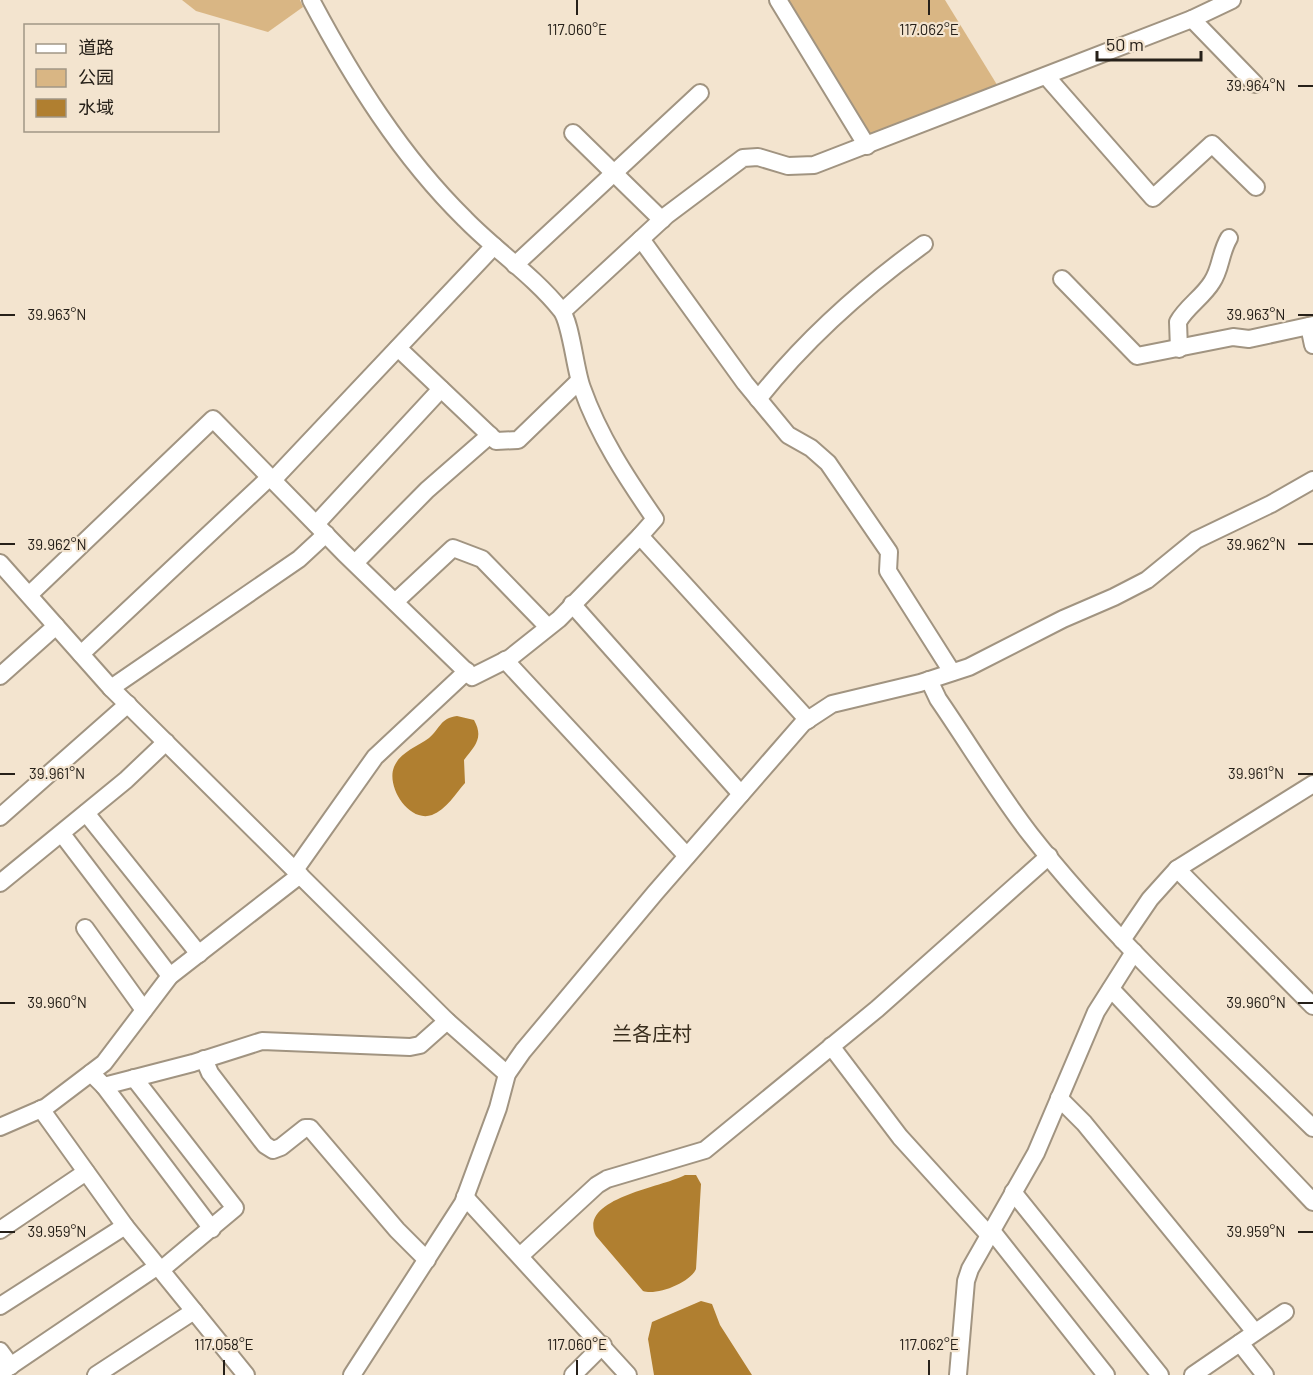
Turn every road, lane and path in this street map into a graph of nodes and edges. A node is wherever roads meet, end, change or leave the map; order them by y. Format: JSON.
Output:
{"nodes":[{"id":1,"x":311,"y":0,"type":"edge"},
{"id":2,"x":778,"y":0,"type":"edge"},
{"id":3,"x":1232,"y":0,"type":"edge"},
{"id":4,"x":1192,"y":19,"type":"junction"},
{"id":5,"x":1046,"y":76,"type":"junction"},
{"id":6,"x":1255,"y":84,"type":"dead end"},
{"id":7,"x":700,"y":93,"type":"dead end"},
{"id":8,"x":573,"y":133,"type":"dead end"},
{"id":9,"x":867,"y":146,"type":"junction"},
{"id":10,"x":614,"y":173,"type":"junction"},
{"id":11,"x":1256,"y":187,"type":"dead end"},
{"id":12,"x":662,"y":220,"type":"junction"},
{"id":13,"x":1229,"y":238,"type":"dead end"},
{"id":14,"x":641,"y":239,"type":"junction"},
{"id":15,"x":924,"y":244,"type":"dead end"},
{"id":16,"x":494,"y":246,"type":"junction"},
{"id":17,"x":515,"y":265,"type":"junction"},
{"id":18,"x":1062,"y":279,"type":"dead end"},
{"id":19,"x":562,"y":311,"type":"junction"},
{"id":20,"x":1311,"y":325,"type":"edge"},
{"id":21,"x":1313,"y":345,"type":"edge"},
{"id":22,"x":398,"y":348,"type":"junction"},
{"id":23,"x":1179,"y":349,"type":"junction"},
{"id":24,"x":579,"y":381,"type":"junction"},
{"id":25,"x":441,"y":389,"type":"junction"},
{"id":26,"x":758,"y":399,"type":"junction"},
{"id":27,"x":490,"y":435,"type":"junction"},
{"id":28,"x":272,"y":479,"type":"junction"},
{"id":29,"x":1313,"y":480,"type":"edge"},
{"id":30,"x":321,"y":529,"type":"junction"},
{"id":31,"x":640,"y":536,"type":"junction"},
{"id":32,"x":355,"y":563,"type":"junction"},
{"id":33,"x":3,"y":573,"type":"edge"},
{"id":34,"x":29,"y":595,"type":"junction"},
{"id":35,"x":395,"y":602,"type":"junction"},
{"id":36,"x":572,"y":604,"type":"junction"},
{"id":37,"x":56,"y":626,"type":"junction"},
{"id":38,"x":548,"y":627,"type":"junction"},
{"id":39,"x":81,"y":654,"type":"junction"},
{"id":40,"x":505,"y":660,"type":"junction"},
{"id":41,"x":467,"y":671,"type":"junction"},
{"id":42,"x":952,"y":672,"type":"junction"},
{"id":43,"x":0,"y":675,"type":"edge"},
{"id":44,"x":929,"y":680,"type":"junction"},
{"id":45,"x":111,"y":688,"type":"junction"},
{"id":46,"x":128,"y":704,"type":"junction"},
{"id":47,"x":808,"y":720,"type":"junction"},
{"id":48,"x":166,"y":742,"type":"junction"},
{"id":49,"x":1313,"y":784,"type":"edge"},
{"id":50,"x":741,"y":794,"type":"junction"},
{"id":51,"x":86,"y":813,"type":"junction"},
{"id":52,"x":0,"y":817,"type":"edge"},
{"id":53,"x":62,"y":834,"type":"junction"},
{"id":54,"x":687,"y":856,"type":"junction"},
{"id":55,"x":1049,"y":856,"type":"junction"},
{"id":56,"x":1177,"y":869,"type":"junction"},
{"id":57,"x":298,"y":872,"type":"junction"},
{"id":58,"x":0,"y":883,"type":"edge"},
{"id":59,"x":85,"y":928,"type":"dead end"},
{"id":60,"x":1128,"y":946,"type":"junction"},
{"id":61,"x":199,"y":954,"type":"junction"},
{"id":62,"x":170,"y":976,"type":"junction"},
{"id":63,"x":1111,"y":989,"type":"junction"},
{"id":64,"x":1313,"y":1006,"type":"edge"},
{"id":65,"x":144,"y":1010,"type":"junction"},
{"id":66,"x":447,"y":1020,"type":"junction"},
{"id":67,"x":831,"y":1046,"type":"junction"},
{"id":68,"x":204,"y":1059,"type":"junction"},
{"id":69,"x":91,"y":1073,"type":"junction"},
{"id":70,"x":507,"y":1074,"type":"junction"},
{"id":71,"x":134,"y":1078,"type":"junction"},
{"id":72,"x":104,"y":1086,"type":"junction"},
{"id":73,"x":1059,"y":1098,"type":"junction"},
{"id":74,"x":41,"y":1109,"type":"junction"},
{"id":75,"x":0,"y":1127,"type":"edge"},
{"id":76,"x":1313,"y":1128,"type":"edge"},
{"id":77,"x":87,"y":1172,"type":"junction"},
{"id":78,"x":1013,"y":1192,"type":"junction"},
{"id":79,"x":465,"y":1197,"type":"junction"},
{"id":80,"x":1313,"y":1202,"type":"edge"},
{"id":81,"x":125,"y":1226,"type":"junction"},
{"id":82,"x":212,"y":1228,"type":"junction"},
{"id":83,"x":0,"y":1230,"type":"edge"},
{"id":84,"x":990,"y":1233,"type":"junction"},
{"id":85,"x":520,"y":1256,"type":"junction"},
{"id":86,"x":427,"y":1260,"type":"junction"},
{"id":87,"x":160,"y":1268,"type":"junction"},
{"id":88,"x":0,"y":1306,"type":"edge"},
{"id":89,"x":194,"y":1311,"type":"junction"},
{"id":90,"x":1285,"y":1312,"type":"dead end"},
{"id":91,"x":1255,"y":1332,"type":"junction"},
{"id":92,"x":1240,"y":1343,"type":"junction"},
{"id":93,"x":603,"y":1345,"type":"junction"},
{"id":94,"x":0,"y":1351,"type":"edge"},
{"id":95,"x":5,"y":1369,"type":"edge"},
{"id":96,"x":96,"y":1375,"type":"edge"},
{"id":97,"x":246,"y":1375,"type":"edge"},
{"id":98,"x":352,"y":1375,"type":"edge"},
{"id":99,"x":573,"y":1375,"type":"edge"},
{"id":100,"x":628,"y":1375,"type":"edge"},
{"id":101,"x":958,"y":1375,"type":"edge"},
{"id":102,"x":1106,"y":1375,"type":"edge"},
{"id":103,"x":1160,"y":1375,"type":"edge"},
{"id":104,"x":1193,"y":1375,"type":"edge"},
{"id":105,"x":1265,"y":1375,"type":"edge"}],
"edges":[{"from":1,"to":16,"type":"street"},
{"from":2,"to":9,"type":"street"},
{"from":3,"to":4,"type":"street"},
{"from":4,"to":5,"type":"street"},
{"from":4,"to":6,"type":"street"},
{"from":5,"to":9,"type":"street"},
{"from":5,"to":11,"type":"street"},
{"from":7,"to":10,"type":"street"},
{"from":8,"to":10,"type":"street"},
{"from":9,"to":12,"type":"street"},
{"from":10,"to":12,"type":"street"},
{"from":10,"to":17,"type":"street"},
{"from":12,"to":14,"type":"street"},
{"from":13,"to":23,"type":"street"},
{"from":14,"to":19,"type":"street"},
{"from":14,"to":26,"type":"street"},
{"from":15,"to":26,"type":"street"},
{"from":16,"to":17,"type":"street"},
{"from":16,"to":22,"type":"street"},
{"from":17,"to":19,"type":"street"},
{"from":18,"to":23,"type":"street"},
{"from":19,"to":24,"type":"street"},
{"from":20,"to":21,"type":"street"},
{"from":20,"to":23,"type":"street"},
{"from":22,"to":25,"type":"street"},
{"from":22,"to":28,"type":"street"},
{"from":24,"to":27,"type":"street"},
{"from":24,"to":31,"type":"street"},
{"from":25,"to":27,"type":"street"},
{"from":25,"to":30,"type":"street"},
{"from":26,"to":42,"type":"street"},
{"from":27,"to":32,"type":"street"},
{"from":28,"to":30,"type":"street"},
{"from":28,"to":34,"type":"street"},
{"from":28,"to":39,"type":"street"},
{"from":29,"to":42,"type":"street"},
{"from":30,"to":32,"type":"street"},
{"from":30,"to":45,"type":"street"},
{"from":31,"to":36,"type":"street"},
{"from":31,"to":47,"type":"street"},
{"from":32,"to":35,"type":"street"},
{"from":33,"to":34,"type":"street"},
{"from":34,"to":37,"type":"street"},
{"from":35,"to":38,"type":"street"},
{"from":35,"to":41,"type":"street"},
{"from":36,"to":38,"type":"street"},
{"from":36,"to":50,"type":"street"},
{"from":37,"to":39,"type":"street"},
{"from":37,"to":43,"type":"street"},
{"from":38,"to":40,"type":"street"},
{"from":39,"to":45,"type":"street"},
{"from":40,"to":41,"type":"street"},
{"from":40,"to":54,"type":"street"},
{"from":41,"to":57,"type":"street"},
{"from":42,"to":44,"type":"street"},
{"from":44,"to":47,"type":"street"},
{"from":44,"to":55,"type":"street"},
{"from":45,"to":46,"type":"street"},
{"from":46,"to":48,"type":"street"},
{"from":46,"to":52,"type":"street"},
{"from":47,"to":50,"type":"street"},
{"from":48,"to":51,"type":"street"},
{"from":48,"to":57,"type":"street"},
{"from":49,"to":56,"type":"street"},
{"from":50,"to":54,"type":"street"},
{"from":51,"to":53,"type":"street"},
{"from":51,"to":61,"type":"street"},
{"from":53,"to":58,"type":"street"},
{"from":53,"to":62,"type":"street"},
{"from":54,"to":70,"type":"street"},
{"from":55,"to":60,"type":"street"},
{"from":55,"to":67,"type":"street"},
{"from":56,"to":60,"type":"street"},
{"from":56,"to":64,"type":"street"},
{"from":57,"to":61,"type":"street"},
{"from":57,"to":66,"type":"street"},
{"from":59,"to":65,"type":"street"},
{"from":60,"to":63,"type":"street"},
{"from":60,"to":76,"type":"street"},
{"from":61,"to":62,"type":"street"},
{"from":62,"to":65,"type":"street"},
{"from":63,"to":73,"type":"street"},
{"from":63,"to":80,"type":"street"},
{"from":65,"to":69,"type":"street"},
{"from":66,"to":68,"type":"street"},
{"from":66,"to":70,"type":"street"},
{"from":67,"to":84,"type":"street"},
{"from":67,"to":85,"type":"street"},
{"from":68,"to":71,"type":"street"},
{"from":68,"to":86,"type":"street"},
{"from":69,"to":72,"type":"street"},
{"from":69,"to":74,"type":"street"},
{"from":70,"to":79,"type":"street"},
{"from":71,"to":72,"type":"street"},
{"from":71,"to":82,"type":"street"},
{"from":72,"to":82,"type":"street"},
{"from":73,"to":78,"type":"street"},
{"from":73,"to":91,"type":"street"},
{"from":74,"to":75,"type":"street"},
{"from":74,"to":77,"type":"street"},
{"from":77,"to":81,"type":"street"},
{"from":77,"to":83,"type":"street"},
{"from":78,"to":84,"type":"street"},
{"from":78,"to":103,"type":"street"},
{"from":79,"to":85,"type":"street"},
{"from":79,"to":86,"type":"street"},
{"from":81,"to":87,"type":"street"},
{"from":81,"to":88,"type":"street"},
{"from":82,"to":87,"type":"street"},
{"from":84,"to":101,"type":"street"},
{"from":84,"to":102,"type":"street"},
{"from":85,"to":93,"type":"street"},
{"from":86,"to":98,"type":"street"},
{"from":87,"to":89,"type":"street"},
{"from":87,"to":95,"type":"street"},
{"from":89,"to":96,"type":"street"},
{"from":89,"to":97,"type":"street"},
{"from":90,"to":91,"type":"street"},
{"from":91,"to":92,"type":"street"},
{"from":92,"to":104,"type":"street"},
{"from":92,"to":105,"type":"street"},
{"from":93,"to":99,"type":"street"},
{"from":93,"to":100,"type":"street"},
{"from":94,"to":95,"type":"street"}]}
